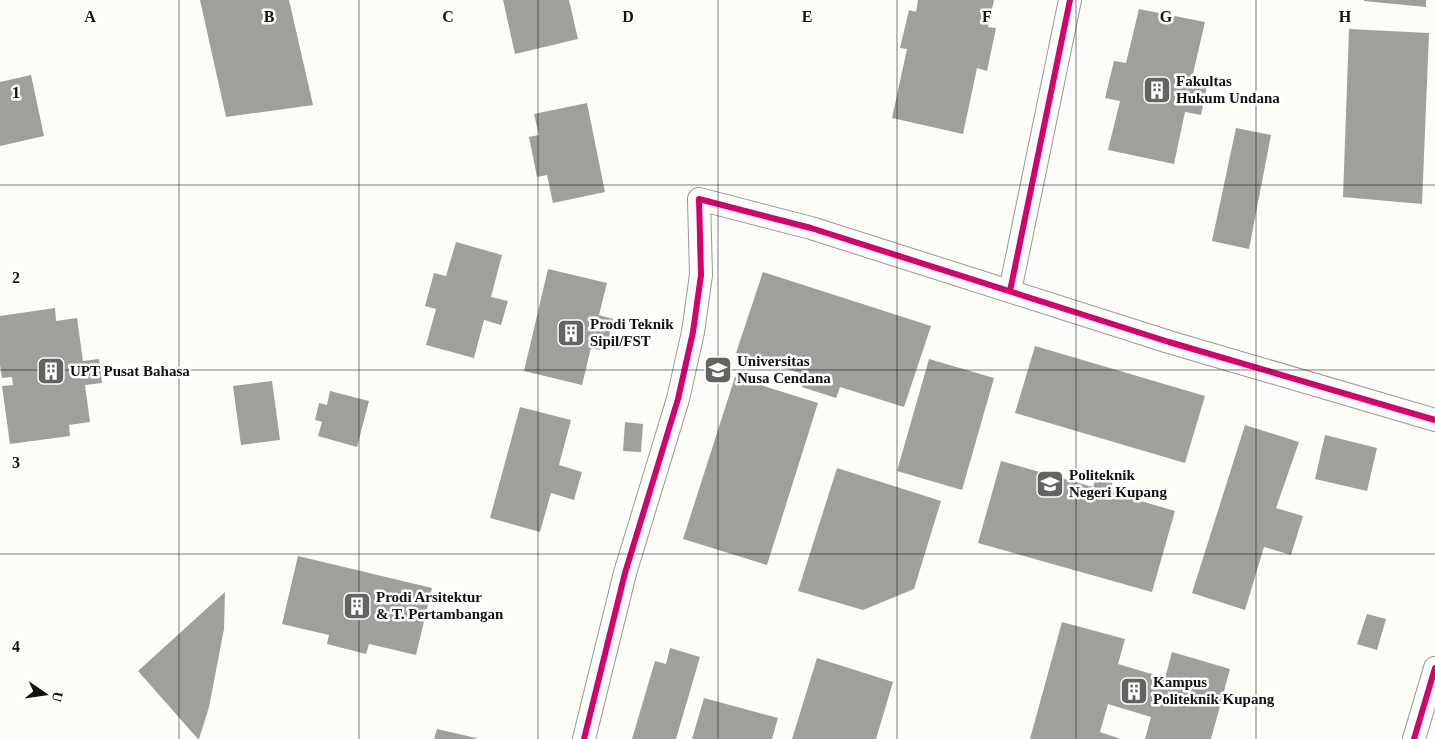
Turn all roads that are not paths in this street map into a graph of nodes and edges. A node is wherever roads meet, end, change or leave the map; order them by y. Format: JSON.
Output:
{"nodes":[{"id":1,"x":1070,"y":0,"type":"edge"},
{"id":2,"x":1010,"y":290,"type":"junction"},
{"id":3,"x":1435,"y":420,"type":"edge"},
{"id":4,"x":1435,"y":668,"type":"edge"},
{"id":5,"x":584,"y":739,"type":"edge"},
{"id":6,"x":1414,"y":739,"type":"edge"}],
"edges":[{"from":1,"to":2,"type":"street"},
{"from":2,"to":3,"type":"street"},
{"from":2,"to":5,"type":"street"},
{"from":4,"to":6,"type":"street"}]}
